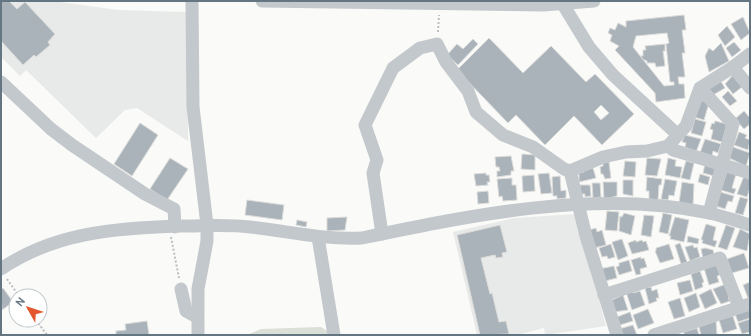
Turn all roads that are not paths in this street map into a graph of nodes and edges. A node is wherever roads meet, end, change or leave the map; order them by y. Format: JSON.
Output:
{"nodes":[{"id":1,"x":192,"y":1,"type":"edge"},
{"id":2,"x":262,"y":1,"type":"edge"},
{"id":3,"x":594,"y":1,"type":"edge"},
{"id":4,"x":490,"y":2,"type":"edge"},
{"id":5,"x":562,"y":3,"type":"edge"},
{"id":6,"x":750,"y":54,"type":"edge"},
{"id":7,"x":733,"y":67,"type":"junction"},
{"id":8,"x":1,"y":82,"type":"edge"},
{"id":9,"x":700,"y":88,"type":"junction"},
{"id":10,"x":750,"y":88,"type":"edge"},
{"id":11,"x":678,"y":135,"type":"junction"},
{"id":12,"x":668,"y":146,"type":"junction"},
{"id":13,"x":722,"y":164,"type":"junction"},
{"id":14,"x":570,"y":171,"type":"junction"},
{"id":15,"x":750,"y":173,"type":"edge"},
{"id":16,"x":579,"y":204,"type":"junction"},
{"id":17,"x":710,"y":213,"type":"junction"},
{"id":18,"x":207,"y":225,"type":"junction"},
{"id":19,"x":750,"y":225,"type":"edge"},
{"id":20,"x":173,"y":230,"type":"junction"},
{"id":21,"x":382,"y":234,"type":"junction"},
{"id":22,"x":318,"y":237,"type":"junction"},
{"id":23,"x":3,"y":272,"type":"edge"},
{"id":24,"x":181,"y":289,"type":"road end"},
{"id":25,"x":604,"y":295,"type":"junction"},
{"id":26,"x":744,"y":305,"type":"edge"},
{"id":27,"x":197,"y":317,"type":"junction"},
{"id":28,"x":198,"y":335,"type":"edge"},
{"id":29,"x":334,"y":335,"type":"edge"},
{"id":30,"x":617,"y":335,"type":"edge"},
{"id":31,"x":654,"y":335,"type":"edge"}],
"edges":[{"from":1,"to":18,"type":"street"},
{"from":2,"to":4,"type":"street"},
{"from":3,"to":5,"type":"street"},
{"from":4,"to":5,"type":"street"},
{"from":5,"to":11,"type":"street"},
{"from":6,"to":7,"type":"street"},
{"from":7,"to":9,"type":"street"},
{"from":7,"to":10,"type":"street"},
{"from":8,"to":20,"type":"street"},
{"from":9,"to":11,"type":"street"},
{"from":9,"to":13,"type":"street"},
{"from":11,"to":12,"type":"street"},
{"from":12,"to":13,"type":"street"},
{"from":12,"to":14,"type":"street"},
{"from":13,"to":15,"type":"street"},
{"from":13,"to":17,"type":"street"},
{"from":14,"to":16,"type":"street"},
{"from":14,"to":21,"type":"street"},
{"from":16,"to":17,"type":"street"},
{"from":16,"to":21,"type":"street"},
{"from":16,"to":25,"type":"street"},
{"from":17,"to":19,"type":"street"},
{"from":18,"to":20,"type":"street"},
{"from":18,"to":22,"type":"street"},
{"from":18,"to":27,"type":"street"},
{"from":20,"to":23,"type":"street"},
{"from":21,"to":22,"type":"street"},
{"from":22,"to":29,"type":"street"},
{"from":24,"to":27,"type":"street"},
{"from":25,"to":26,"type":"street"},
{"from":25,"to":30,"type":"street"},
{"from":26,"to":31,"type":"street"},
{"from":27,"to":28,"type":"street"}]}
